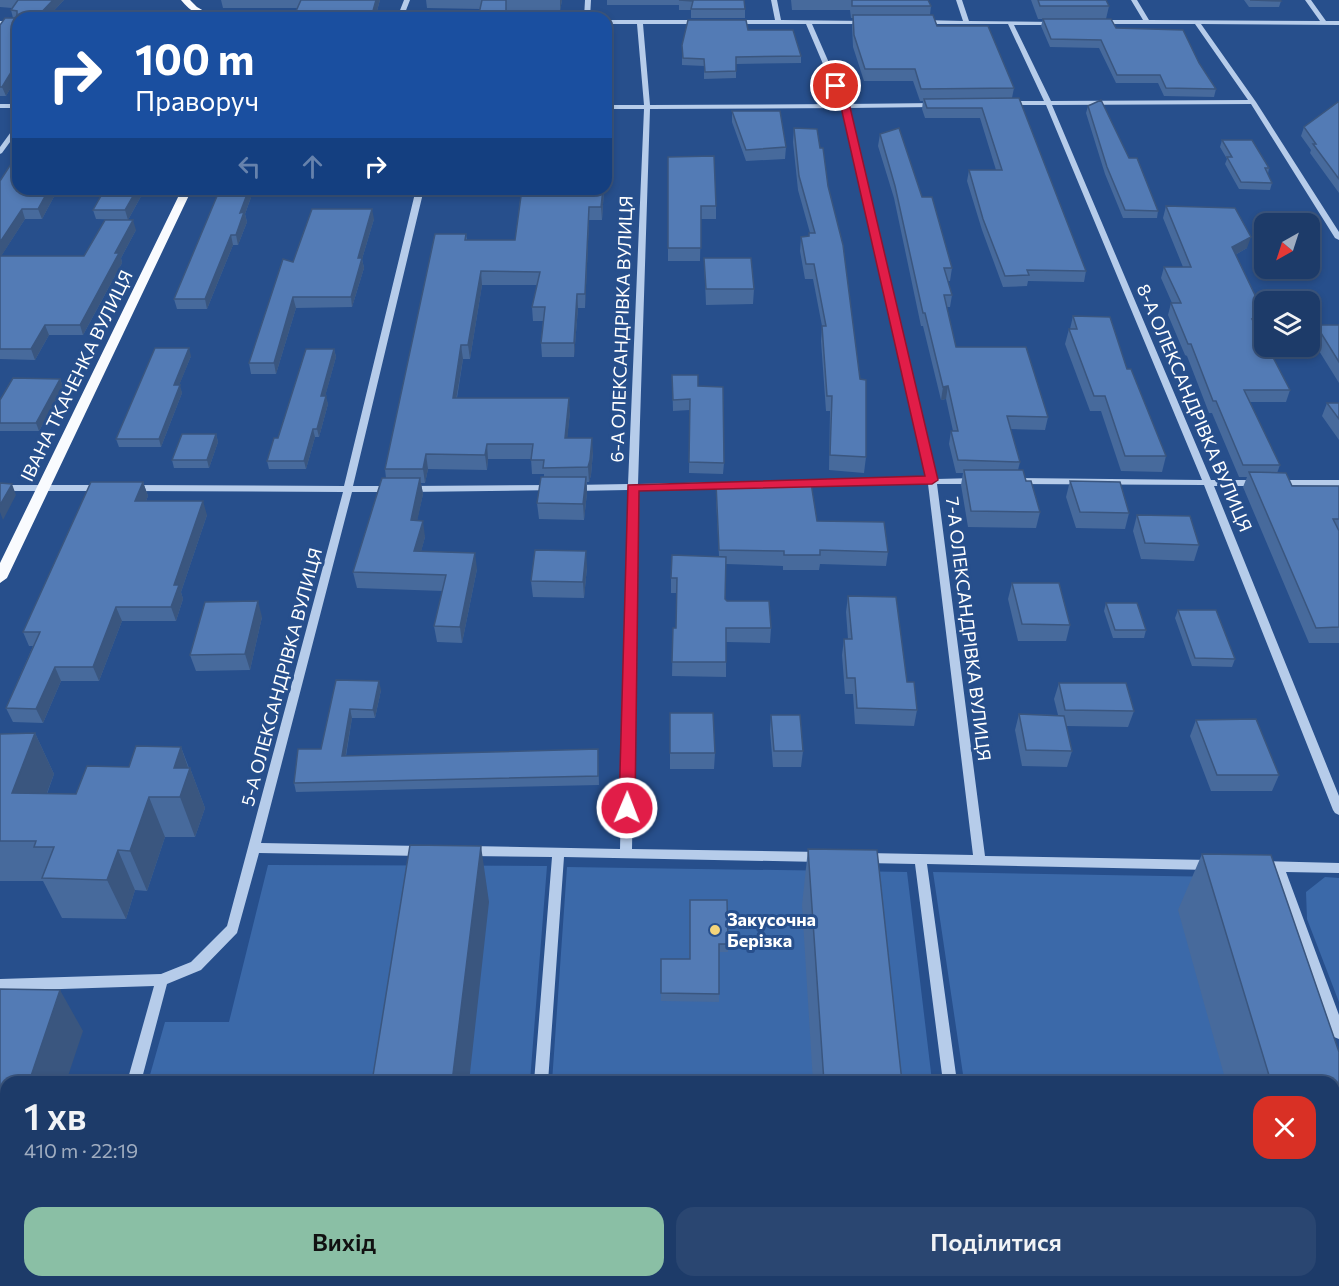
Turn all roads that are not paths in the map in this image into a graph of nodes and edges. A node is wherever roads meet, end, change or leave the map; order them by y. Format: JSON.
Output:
{"nodes":[{"id":1,"x":185,"y":0,"type":"edge"},
{"id":2,"x":774,"y":0,"type":"edge"},
{"id":3,"x":959,"y":0,"type":"edge"},
{"id":4,"x":1134,"y":0,"type":"edge"},
{"id":5,"x":1308,"y":0,"type":"edge"},
{"id":6,"x":200,"y":12,"type":"edge"},
{"id":7,"x":612,"y":22,"type":"edge"},
{"id":8,"x":639,"y":22,"type":"junction"},
{"id":9,"x":709,"y":22,"type":"edge"},
{"id":10,"x":720,"y":22,"type":"edge"},
{"id":11,"x":778,"y":22,"type":"junction"},
{"id":12,"x":808,"y":22,"type":"junction"},
{"id":13,"x":876,"y":22,"type":"edge"},
{"id":14,"x":910,"y":22,"type":"edge"},
{"id":15,"x":967,"y":22,"type":"junction"},
{"id":16,"x":1067,"y":22,"type":"edge"},
{"id":17,"x":1090,"y":22,"type":"edge"},
{"id":18,"x":1147,"y":22,"type":"junction"},
{"id":19,"x":1010,"y":23,"type":"junction"},
{"id":20,"x":1197,"y":23,"type":"junction"},
{"id":21,"x":1324,"y":23,"type":"junction"},
{"id":22,"x":1339,"y":23,"type":"edge"},
{"id":23,"x":1047,"y":102,"type":"junction"},
{"id":24,"x":1253,"y":102,"type":"junction"},
{"id":25,"x":1000,"y":103,"type":"edge"},
{"id":26,"x":940,"y":104,"type":"edge"},
{"id":27,"x":612,"y":107,"type":"edge"},
{"id":28,"x":845,"y":107,"type":"junction"},
{"id":29,"x":648,"y":108,"type":"junction"},
{"id":30,"x":12,"y":135,"type":"edge"},
{"id":31,"x":0,"y":152,"type":"edge"},
{"id":32,"x":184,"y":195,"type":"edge"},
{"id":33,"x":419,"y":195,"type":"edge"},
{"id":34,"x":1339,"y":238,"type":"edge"},
{"id":35,"x":932,"y":480,"type":"junction"},
{"id":36,"x":992,"y":481,"type":"edge"},
{"id":37,"x":1004,"y":481,"type":"edge"},
{"id":38,"x":1208,"y":483,"type":"junction"},
{"id":39,"x":1339,"y":483,"type":"edge"},
{"id":40,"x":776,"y":484,"type":"edge"},
{"id":41,"x":740,"y":485,"type":"edge"},
{"id":42,"x":633,"y":487,"type":"junction"},
{"id":43,"x":0,"y":488,"type":"edge"},
{"id":44,"x":43,"y":488,"type":"junction"},
{"id":45,"x":113,"y":488,"type":"edge"},
{"id":46,"x":125,"y":488,"type":"edge"},
{"id":47,"x":348,"y":489,"type":"junction"},
{"id":48,"x":0,"y":578,"type":"edge"},
{"id":49,"x":1339,"y":810,"type":"edge"},
{"id":50,"x":254,"y":848,"type":"junction"},
{"id":51,"x":429,"y":851,"type":"edge"},
{"id":52,"x":453,"y":851,"type":"edge"},
{"id":53,"x":558,"y":853,"type":"junction"},
{"id":54,"x":626,"y":854,"type":"junction"},
{"id":55,"x":920,"y":860,"type":"junction"},
{"id":56,"x":980,"y":861,"type":"junction"},
{"id":57,"x":1218,"y":865,"type":"edge"},
{"id":58,"x":1254,"y":866,"type":"edge"},
{"id":59,"x":1278,"y":866,"type":"junction"},
{"id":60,"x":1339,"y":868,"type":"edge"},
{"id":61,"x":162,"y":980,"type":"junction"},
{"id":62,"x":0,"y":985,"type":"edge"},
{"id":63,"x":1339,"y":1033,"type":"edge"},
{"id":64,"x":136,"y":1076,"type":"edge"},
{"id":65,"x":541,"y":1076,"type":"edge"},
{"id":66,"x":949,"y":1076,"type":"edge"}],
"edges":[{"from":1,"to":6,"type":"main road"},
{"from":2,"to":11,"type":"street"},
{"from":3,"to":15,"type":"street"},
{"from":4,"to":18,"type":"street"},
{"from":5,"to":21,"type":"street"},
{"from":7,"to":8,"type":"street"},
{"from":8,"to":9,"type":"street"},
{"from":8,"to":29,"type":"street","name":"6-А ОЛЕКСАНДРІВКА ВУЛИЦЯ"},
{"from":10,"to":11,"type":"street"},
{"from":11,"to":12,"type":"street"},
{"from":12,"to":13,"type":"street"},
{"from":12,"to":28,"type":"street","name":"7-А ОЛЕКСАНДРІВКА ВУЛИЦЯ"},
{"from":14,"to":15,"type":"street"},
{"from":15,"to":19,"type":"street"},
{"from":16,"to":19,"type":"street"},
{"from":17,"to":18,"type":"street"},
{"from":18,"to":20,"type":"street"},
{"from":19,"to":23,"type":"street","name":"8-А ОЛЕКСАНДРІВКА ВУЛИЦЯ"},
{"from":20,"to":21,"type":"street"},
{"from":20,"to":24,"type":"street"},
{"from":21,"to":22,"type":"street"},
{"from":23,"to":24,"type":"street"},
{"from":23,"to":25,"type":"street"},
{"from":23,"to":38,"type":"street","name":"8-А ОЛЕКСАНДРІВКА ВУЛИЦЯ"},
{"from":24,"to":34,"type":"street"},
{"from":26,"to":28,"type":"street"},
{"from":27,"to":29,"type":"street"},
{"from":28,"to":29,"type":"street"},
{"from":28,"to":35,"type":"street","name":"7-А ОЛЕКСАНДРІВКА ВУЛИЦЯ"},
{"from":29,"to":42,"type":"street","name":"6-А ОЛЕКСАНДРІВКА ВУЛИЦЯ"},
{"from":30,"to":31,"type":"street"},
{"from":32,"to":44,"type":"main road","name":"ІВАНА ТКАЧЕНКА ВУЛИЦЯ"},
{"from":33,"to":47,"type":"street","name":"5-А ОЛЕКСАНДРІВКА ВУЛИЦЯ"},
{"from":35,"to":36,"type":"street"},
{"from":35,"to":40,"type":"street"},
{"from":35,"to":56,"type":"street","name":"7-А ОЛЕКСАНДРІВКА ВУЛИЦЯ"},
{"from":37,"to":38,"type":"street"},
{"from":38,"to":39,"type":"street"},
{"from":38,"to":49,"type":"street","name":"8-А ОЛЕКСАНДРІВКА ВУЛИЦЯ"},
{"from":41,"to":42,"type":"street"},
{"from":42,"to":47,"type":"street"},
{"from":42,"to":54,"type":"street","name":"6-А ОЛЕКСАНДРІВКА ВУЛИЦЯ"},
{"from":43,"to":44,"type":"street"},
{"from":44,"to":45,"type":"street"},
{"from":44,"to":48,"type":"main road","name":"ІВАНА ТКАЧЕНКА ВУЛИЦЯ"},
{"from":46,"to":47,"type":"street"},
{"from":47,"to":50,"type":"street","name":"5-А ОЛЕКСАНДРІВКА ВУЛИЦЯ"},
{"from":50,"to":51,"type":"street"},
{"from":50,"to":61,"type":"street","name":"5-А ОЛЕКСАНДРІВКА ВУЛИЦЯ"},
{"from":52,"to":53,"type":"street"},
{"from":53,"to":54,"type":"street"},
{"from":53,"to":65,"type":"street"},
{"from":54,"to":55,"type":"street"},
{"from":55,"to":56,"type":"street"},
{"from":55,"to":66,"type":"street"},
{"from":56,"to":57,"type":"street"},
{"from":58,"to":59,"type":"street"},
{"from":59,"to":60,"type":"street"},
{"from":59,"to":63,"type":"street"},
{"from":61,"to":62,"type":"street","name":"5-А ОЛЕКСАНДРІВКА ВУЛИЦЯ"},
{"from":61,"to":64,"type":"street"}]}
